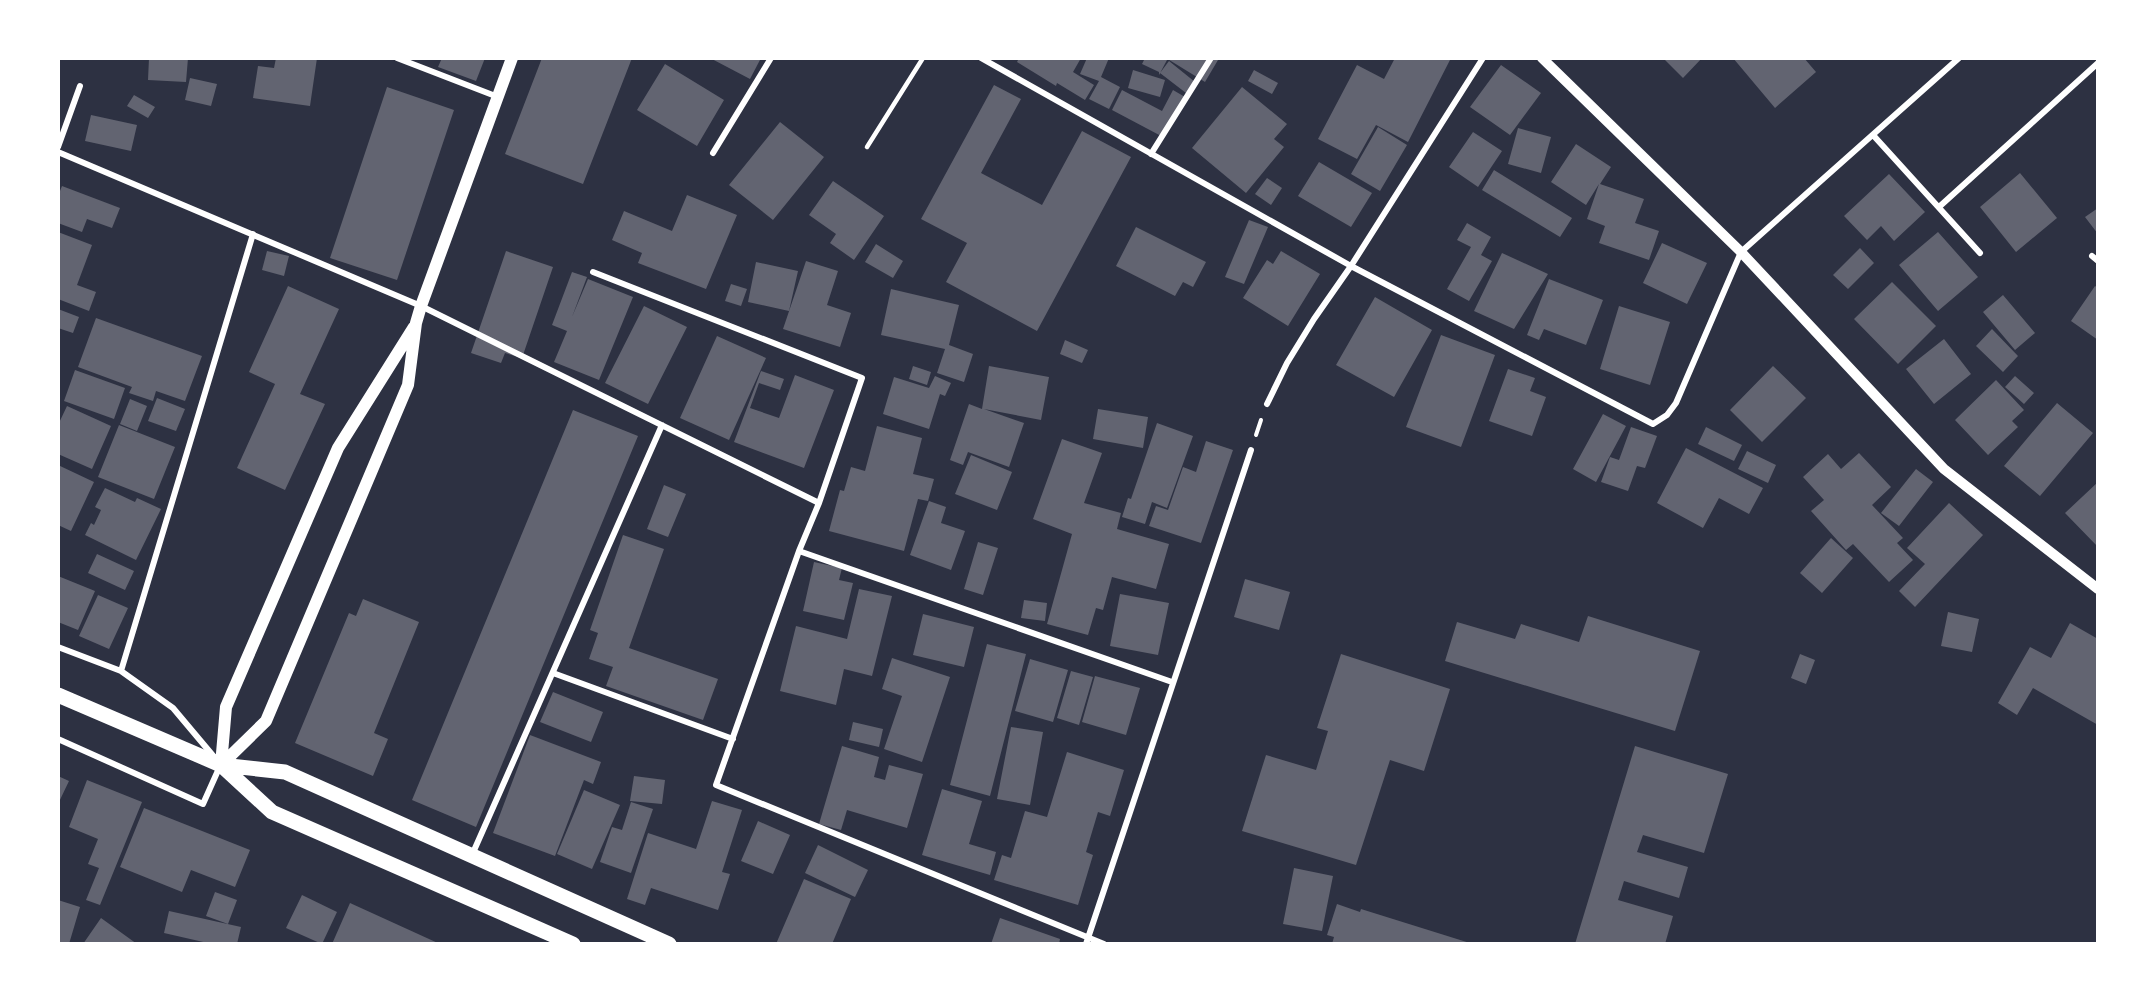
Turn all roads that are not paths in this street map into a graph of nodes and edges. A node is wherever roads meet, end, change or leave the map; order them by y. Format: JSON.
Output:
{"nodes":[{"id":1,"x":397,"y":58,"type":"edge"},
{"id":2,"x":512,"y":58,"type":"edge"},
{"id":3,"x":771,"y":58,"type":"edge"},
{"id":4,"x":923,"y":58,"type":"edge"},
{"id":5,"x":981,"y":58,"type":"edge"},
{"id":6,"x":1211,"y":58,"type":"edge"},
{"id":7,"x":1483,"y":58,"type":"edge"},
{"id":8,"x":1542,"y":58,"type":"edge"},
{"id":9,"x":1959,"y":58,"type":"edge"},
{"id":10,"x":2097,"y":63,"type":"edge"},
{"id":11,"x":80,"y":86,"type":"dead end"},
{"id":12,"x":498,"y":97,"type":"junction"},
{"id":13,"x":1873,"y":135,"type":"junction"},
{"id":14,"x":58,"y":147,"type":"edge"},
{"id":15,"x":867,"y":147,"type":"dead end"},
{"id":16,"x":58,"y":152,"type":"edge"},
{"id":17,"x":713,"y":153,"type":"dead end"},
{"id":18,"x":1151,"y":153,"type":"junction"},
{"id":19,"x":1939,"y":207,"type":"junction"},
{"id":20,"x":253,"y":234,"type":"junction"},
{"id":21,"x":1741,"y":252,"type":"junction"},
{"id":22,"x":1980,"y":253,"type":"dead end"},
{"id":23,"x":2092,"y":256,"type":"dead end"},
{"id":24,"x":2097,"y":261,"type":"edge"},
{"id":25,"x":1351,"y":266,"type":"junction"},
{"id":26,"x":593,"y":272,"type":"dead end"},
{"id":27,"x":421,"y":306,"type":"junction"},
{"id":28,"x":416,"y":323,"type":"junction"},
{"id":29,"x":1267,"y":404,"type":"road end"},
{"id":30,"x":662,"y":425,"type":"junction"},
{"id":31,"x":1251,"y":450,"type":"road end"},
{"id":32,"x":819,"y":503,"type":"junction"},
{"id":33,"x":799,"y":551,"type":"junction"},
{"id":34,"x":2097,"y":589,"type":"edge"},
{"id":35,"x":58,"y":647,"type":"edge"},
{"id":36,"x":121,"y":671,"type":"junction"},
{"id":37,"x":553,"y":673,"type":"junction"},
{"id":38,"x":1172,"y":682,"type":"junction"},
{"id":39,"x":58,"y":695,"type":"edge"},
{"id":40,"x":58,"y":739,"type":"edge"},
{"id":41,"x":733,"y":739,"type":"junction"},
{"id":42,"x":221,"y":765,"type":"junction"},
{"id":43,"x":472,"y":855,"type":"junction"},
{"id":44,"x":1087,"y":941,"type":"edge"},
{"id":45,"x":573,"y":944,"type":"edge"},
{"id":46,"x":669,"y":944,"type":"edge"},
{"id":47,"x":1104,"y":944,"type":"edge"}],
"edges":[{"from":1,"to":12,"type":"street"},
{"from":2,"to":12,"type":"main road"},
{"from":3,"to":17,"type":"street"},
{"from":4,"to":15,"type":"lane"},
{"from":5,"to":18,"type":"street"},
{"from":6,"to":18,"type":"street"},
{"from":7,"to":25,"type":"street"},
{"from":8,"to":21,"type":"street"},
{"from":9,"to":13,"type":"street"},
{"from":10,"to":19,"type":"street"},
{"from":11,"to":14,"type":"street"},
{"from":12,"to":27,"type":"main road"},
{"from":13,"to":19,"type":"street"},
{"from":13,"to":21,"type":"street"},
{"from":16,"to":20,"type":"street"},
{"from":18,"to":25,"type":"street"},
{"from":19,"to":22,"type":"street"},
{"from":20,"to":27,"type":"street"},
{"from":20,"to":36,"type":"street"},
{"from":21,"to":25,"type":"street"},
{"from":21,"to":34,"type":"street"},
{"from":23,"to":24,"type":"street"},
{"from":25,"to":29,"type":"street"},
{"from":26,"to":32,"type":"street"},
{"from":27,"to":28,"type":"main road"},
{"from":27,"to":30,"type":"street"},
{"from":28,"to":42,"type":"main road"},
{"from":28,"to":42,"type":"main road"},
{"from":30,"to":32,"type":"street"},
{"from":30,"to":37,"type":"street"},
{"from":31,"to":38,"type":"street"},
{"from":32,"to":33,"type":"street"},
{"from":33,"to":38,"type":"street"},
{"from":33,"to":41,"type":"street"},
{"from":35,"to":36,"type":"street"},
{"from":36,"to":42,"type":"street"},
{"from":37,"to":41,"type":"street"},
{"from":37,"to":43,"type":"street"},
{"from":38,"to":44,"type":"street"},
{"from":39,"to":42,"type":"main road"},
{"from":40,"to":42,"type":"street"},
{"from":41,"to":44,"type":"street"},
{"from":42,"to":43,"type":"main road"},
{"from":42,"to":45,"type":"main road"},
{"from":43,"to":46,"type":"main road"},
{"from":44,"to":47,"type":"street"}]}
